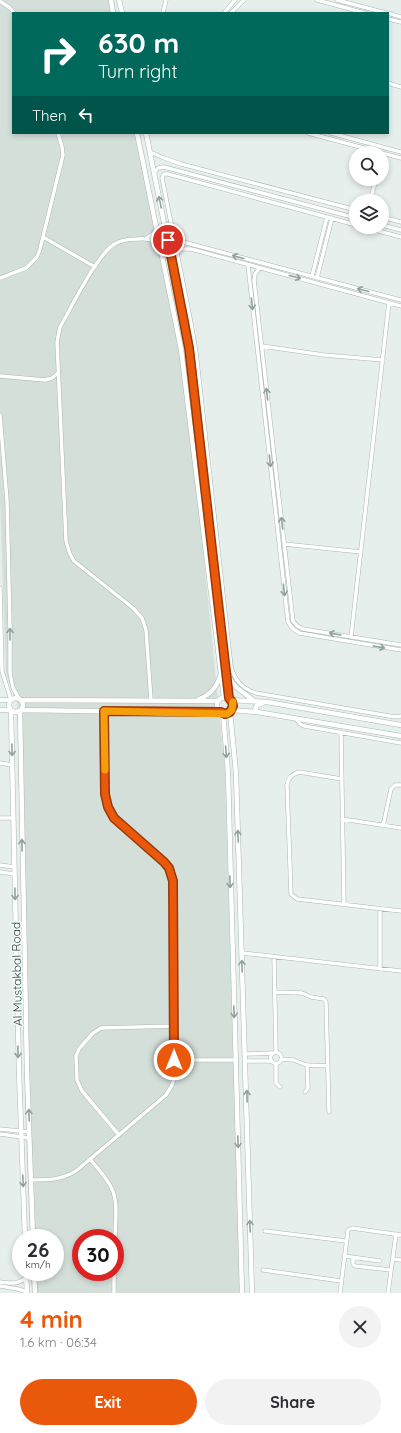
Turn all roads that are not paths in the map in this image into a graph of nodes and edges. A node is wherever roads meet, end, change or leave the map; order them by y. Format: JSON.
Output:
{"nodes":[{"id":1,"x":111,"y":0,"type":"edge"},
{"id":2,"x":119,"y":0,"type":"edge"},
{"id":3,"x":166,"y":0,"type":"edge"},
{"id":4,"x":235,"y":0,"type":"edge"},
{"id":5,"x":317,"y":0,"type":"edge"},
{"id":6,"x":338,"y":0,"type":"edge"},
{"id":7,"x":0,"y":1,"type":"edge"},
{"id":8,"x":241,"y":1,"type":"edge"},
{"id":9,"x":13,"y":12,"type":"edge"},
{"id":10,"x":113,"y":12,"type":"edge"},
{"id":11,"x":122,"y":12,"type":"edge"},
{"id":12,"x":163,"y":12,"type":"edge"},
{"id":13,"x":225,"y":12,"type":"edge"},
{"id":14,"x":232,"y":12,"type":"edge"},
{"id":15,"x":361,"y":12,"type":"edge"},
{"id":16,"x":383,"y":12,"type":"edge"},
{"id":17,"x":389,"y":14,"type":"edge"},
{"id":18,"x":401,"y":17,"type":"edge"},
{"id":19,"x":389,"y":19,"type":"edge"},
{"id":20,"x":401,"y":22,"type":"edge"},
{"id":21,"x":389,"y":83,"type":"edge"},
{"id":22,"x":401,"y":87,"type":"edge"},
{"id":23,"x":58,"y":134,"type":"edge"},
{"id":24,"x":138,"y":134,"type":"edge"},
{"id":25,"x":146,"y":134,"type":"edge"},
{"id":26,"x":311,"y":134,"type":"edge"},
{"id":27,"x":335,"y":134,"type":"edge"},
{"id":28,"x":353,"y":146,"type":"edge"},
{"id":29,"x":380,"y":146,"type":"edge"},
{"id":30,"x":389,"y":149,"type":"edge"},
{"id":31,"x":150,"y":152,"type":"junction"},
{"id":32,"x":401,"y":152,"type":"edge"},
{"id":33,"x":389,"y":156,"type":"edge"},
{"id":34,"x":401,"y":158,"type":"edge"},
{"id":35,"x":181,"y":164,"type":"junction"},
{"id":36,"x":179,"y":171,"type":"junction"},
{"id":37,"x":154,"y":173,"type":"junction"},
{"id":38,"x":306,"y":205,"type":"junction"},
{"id":39,"x":349,"y":208,"type":"edge"},
{"id":40,"x":305,"y":211,"type":"junction"},
{"id":41,"x":349,"y":216,"type":"edge"},
{"id":42,"x":327,"y":217,"type":"junction"},
{"id":43,"x":332,"y":218,"type":"junction"},
{"id":44,"x":389,"y":219,"type":"edge"},
{"id":45,"x":401,"y":222,"type":"edge"},
{"id":46,"x":349,"y":223,"type":"edge"},
{"id":47,"x":389,"y":227,"type":"edge"},
{"id":48,"x":157,"y":229,"type":"junction"},
{"id":49,"x":401,"y":230,"type":"edge"},
{"id":50,"x":389,"y":234,"type":"edge"},
{"id":51,"x":43,"y":237,"type":"junction"},
{"id":52,"x":401,"y":237,"type":"edge"},
{"id":53,"x":147,"y":238,"type":"junction"},
{"id":54,"x":174,"y":241,"type":"junction"},
{"id":55,"x":160,"y":246,"type":"junction"},
{"id":56,"x":176,"y":249,"type":"junction"},
{"id":57,"x":248,"y":265,"type":"junction"},
{"id":58,"x":95,"y":267,"type":"junction"},
{"id":59,"x":260,"y":268,"type":"junction"},
{"id":60,"x":175,"y":276,"type":"junction"},
{"id":61,"x":312,"y":276,"type":"junction"},
{"id":62,"x":0,"y":278,"type":"edge"},
{"id":63,"x":167,"y":278,"type":"junction"},
{"id":64,"x":317,"y":278,"type":"junction"},
{"id":65,"x":254,"y":283,"type":"junction"},
{"id":66,"x":250,"y":284,"type":"junction"},
{"id":67,"x":178,"y":289,"type":"junction"},
{"id":68,"x":170,"y":290,"type":"junction"},
{"id":69,"x":401,"y":300,"type":"edge"},
{"id":70,"x":389,"y":302,"type":"junction"},
{"id":71,"x":401,"y":306,"type":"edge"},
{"id":72,"x":262,"y":346,"type":"junction"},
{"id":73,"x":383,"y":360,"type":"junction"},
{"id":74,"x":58,"y":373,"type":"junction"},
{"id":75,"x":0,"y":376,"type":"edge"},
{"id":76,"x":0,"y":415,"type":"edge"},
{"id":77,"x":272,"y":438,"type":"junction"},
{"id":78,"x":267,"y":439,"type":"junction"},
{"id":79,"x":284,"y":544,"type":"junction"},
{"id":80,"x":361,"y":552,"type":"junction"},
{"id":81,"x":0,"y":588,"type":"edge"},
{"id":82,"x":0,"y":613,"type":"edge"},
{"id":83,"x":0,"y":628,"type":"edge"},
{"id":84,"x":352,"y":637,"type":"junction"},
{"id":85,"x":222,"y":639,"type":"junction"},
{"id":86,"x":216,"y":640,"type":"junction"},
{"id":87,"x":401,"y":645,"type":"edge"},
{"id":88,"x":401,"y":650,"type":"edge"},
{"id":89,"x":220,"y":670,"type":"junction"},
{"id":90,"x":1,"y":673,"type":"edge"},
{"id":91,"x":226,"y":673,"type":"junction"},
{"id":92,"x":228,"y":699,"type":"junction"},
{"id":93,"x":0,"y":700,"type":"edge"},
{"id":94,"x":11,"y":700,"type":"junction"},
{"id":95,"x":21,"y":700,"type":"junction"},
{"id":96,"x":151,"y":700,"type":"junction"},
{"id":97,"x":197,"y":700,"type":"junction"},
{"id":98,"x":219,"y":701,"type":"junction"},
{"id":99,"x":254,"y":701,"type":"junction"},
{"id":100,"x":267,"y":702,"type":"junction"},
{"id":101,"x":0,"y":710,"type":"edge"},
{"id":102,"x":11,"y":710,"type":"junction"},
{"id":103,"x":20,"y":710,"type":"junction"},
{"id":104,"x":104,"y":711,"type":"junction"},
{"id":105,"x":231,"y":711,"type":"junction"},
{"id":106,"x":257,"y":712,"type":"junction"},
{"id":107,"x":222,"y":713,"type":"junction"},
{"id":108,"x":401,"y":716,"type":"edge"},
{"id":109,"x":296,"y":719,"type":"junction"},
{"id":110,"x":401,"y":725,"type":"edge"},
{"id":111,"x":341,"y":732,"type":"junction"},
{"id":112,"x":401,"y":736,"type":"edge"},
{"id":113,"x":12,"y":737,"type":"junction"},
{"id":114,"x":20,"y":737,"type":"junction"},
{"id":115,"x":401,"y":743,"type":"edge"},
{"id":116,"x":0,"y":764,"type":"edge"},
{"id":117,"x":12,"y":765,"type":"junction"},
{"id":118,"x":228,"y":773,"type":"junction"},
{"id":119,"x":236,"y":773,"type":"junction"},
{"id":120,"x":342,"y":779,"type":"junction"},
{"id":121,"x":401,"y":785,"type":"edge"},
{"id":122,"x":0,"y":818,"type":"edge"},
{"id":123,"x":13,"y":818,"type":"junction"},
{"id":124,"x":342,"y":819,"type":"junction"},
{"id":125,"x":383,"y":826,"type":"junction"},
{"id":126,"x":401,"y":828,"type":"edge"},
{"id":127,"x":0,"y":865,"type":"edge"},
{"id":128,"x":14,"y":867,"type":"junction"},
{"id":129,"x":0,"y":872,"type":"edge"},
{"id":130,"x":14,"y":874,"type":"junction"},
{"id":131,"x":344,"y":904,"type":"junction"},
{"id":132,"x":380,"y":908,"type":"junction"},
{"id":133,"x":401,"y":911,"type":"edge"},
{"id":134,"x":242,"y":953,"type":"junction"},
{"id":135,"x":274,"y":956,"type":"junction"},
{"id":136,"x":380,"y":969,"type":"junction"},
{"id":137,"x":401,"y":971,"type":"edge"},
{"id":138,"x":275,"y":992,"type":"junction"},
{"id":139,"x":174,"y":1026,"type":"junction"},
{"id":140,"x":274,"y":1053,"type":"junction"},
{"id":141,"x":246,"y":1054,"type":"junction"},
{"id":142,"x":281,"y":1059,"type":"junction"},
{"id":143,"x":174,"y":1060,"type":"junction"},
{"id":144,"x":235,"y":1060,"type":"junction"},
{"id":145,"x":246,"y":1061,"type":"junction"},
{"id":146,"x":272,"y":1061,"type":"junction"},
{"id":147,"x":276,"y":1063,"type":"junction"},
{"id":148,"x":307,"y":1065,"type":"junction"},
{"id":149,"x":328,"y":1066,"type":"junction"},
{"id":150,"x":280,"y":1087,"type":"dead end"},
{"id":151,"x":305,"y":1092,"type":"dead end"},
{"id":152,"x":329,"y":1112,"type":"dead end"},
{"id":153,"x":0,"y":1128,"type":"edge"},
{"id":154,"x":21,"y":1131,"type":"junction"},
{"id":155,"x":29,"y":1132,"type":"junction"},
{"id":156,"x":0,"y":1134,"type":"edge"},
{"id":157,"x":119,"y":1136,"type":"junction"},
{"id":158,"x":21,"y":1137,"type":"junction"},
{"id":159,"x":29,"y":1138,"type":"junction"},
{"id":160,"x":90,"y":1159,"type":"junction"},
{"id":161,"x":31,"y":1180,"type":"junction"},
{"id":162,"x":25,"y":1229,"type":"edge"},
{"id":163,"x":33,"y":1229,"type":"edge"},
{"id":164,"x":115,"y":1229,"type":"edge"},
{"id":165,"x":265,"y":1231,"type":"dead end"},
{"id":166,"x":396,"y":1234,"type":"junction"},
{"id":167,"x":401,"y":1235,"type":"edge"},
{"id":168,"x":346,"y":1242,"type":"junction"},
{"id":169,"x":241,"y":1246,"type":"junction"},
{"id":170,"x":251,"y":1246,"type":"junction"},
{"id":171,"x":241,"y":1255,"type":"junction"},
{"id":172,"x":251,"y":1255,"type":"junction"},
{"id":173,"x":344,"y":1256,"type":"junction"},
{"id":174,"x":353,"y":1258,"type":"junction"},
{"id":175,"x":392,"y":1259,"type":"junction"},
{"id":176,"x":401,"y":1260,"type":"edge"},
{"id":177,"x":376,"y":1268,"type":"junction"},
{"id":178,"x":263,"y":1270,"type":"dead end"},
{"id":179,"x":391,"y":1270,"type":"junction"},
{"id":180,"x":22,"y":1281,"type":"edge"},
{"id":181,"x":26,"y":1281,"type":"edge"},
{"id":182,"x":34,"y":1281,"type":"edge"},
{"id":183,"x":114,"y":1281,"type":"edge"},
{"id":184,"x":341,"y":1281,"type":"junction"},
{"id":185,"x":0,"y":1282,"type":"edge"},
{"id":186,"x":0,"y":1286,"type":"edge"},
{"id":187,"x":14,"y":1286,"type":"junction"},
{"id":188,"x":27,"y":1292,"type":"edge"},
{"id":189,"x":35,"y":1293,"type":"edge"},
{"id":190,"x":114,"y":1293,"type":"edge"},
{"id":191,"x":242,"y":1293,"type":"edge"},
{"id":192,"x":252,"y":1293,"type":"edge"},
{"id":193,"x":340,"y":1293,"type":"edge"},
{"id":194,"x":388,"y":1293,"type":"edge"}],
"edges":[{"from":1,"to":10,"type":"street"},
{"from":2,"to":11,"type":"street"},
{"from":3,"to":12,"type":"street"},
{"from":4,"to":13,"type":"street"},
{"from":5,"to":15,"type":"street"},
{"from":6,"to":16,"type":"street"},
{"from":7,"to":9,"type":"street"},
{"from":8,"to":14,"type":"street"},
{"from":17,"to":18,"type":"street"},
{"from":19,"to":20,"type":"street"},
{"from":21,"to":22,"type":"street"},
{"from":23,"to":51,"type":"street"},
{"from":24,"to":48,"type":"street"},
{"from":25,"to":31,"type":"street"},
{"from":26,"to":28,"type":"street"},
{"from":27,"to":29,"type":"street"},
{"from":30,"to":32,"type":"street"},
{"from":31,"to":35,"type":"street"},
{"from":31,"to":37,"type":"street"},
{"from":33,"to":34,"type":"street"},
{"from":35,"to":36,"type":"street"},
{"from":35,"to":39,"type":"street"},
{"from":36,"to":37,"type":"street"},
{"from":36,"to":38,"type":"street"},
{"from":60,"to":37,"type":"street","one_way":true},
{"from":38,"to":40,"type":"street"},
{"from":38,"to":41,"type":"street"},
{"from":40,"to":42,"type":"street"},
{"from":40,"to":54,"type":"street"},
{"from":42,"to":43,"type":"street"},
{"from":42,"to":61,"type":"street"},
{"from":43,"to":46,"type":"street"},
{"from":43,"to":64,"type":"street"},
{"from":44,"to":45,"type":"street"},
{"from":47,"to":49,"type":"street"},
{"from":48,"to":53,"type":"street"},
{"from":48,"to":55,"type":"street"},
{"from":50,"to":52,"type":"street"},
{"from":51,"to":58,"type":"street"},
{"from":51,"to":62,"type":"street"},
{"from":53,"to":55,"type":"street"},
{"from":53,"to":58,"type":"street"},
{"from":54,"to":56,"type":"street"},
{"from":61,"to":54,"type":"street","one_way":true},
{"from":55,"to":63,"type":"street"},
{"from":56,"to":57,"type":"street"},
{"from":56,"to":108,"type":"street"},
{"from":57,"to":59,"type":"street"},
{"from":57,"to":66,"type":"street"},
{"from":58,"to":74,"type":"street"},
{"from":59,"to":65,"type":"street"},
{"from":59,"to":70,"type":"street","one_way":true},
{"from":60,"to":63,"type":"street"},
{"from":60,"to":67,"type":"street"},
{"from":61,"to":64,"type":"street"},
{"from":63,"to":68,"type":"street"},
{"from":69,"to":64,"type":"street","one_way":true},
{"from":65,"to":66,"type":"street"},
{"from":65,"to":72,"type":"street"},
{"from":66,"to":78,"type":"street","one_way":true},
{"from":67,"to":68,"type":"street"},
{"from":67,"to":85,"type":"street"},
{"from":68,"to":86,"type":"street"},
{"from":70,"to":71,"type":"street"},
{"from":70,"to":73,"type":"street"},
{"from":72,"to":73,"type":"street"},
{"from":77,"to":72,"type":"street","one_way":true},
{"from":73,"to":80,"type":"street"},
{"from":74,"to":75,"type":"street"},
{"from":74,"to":96,"type":"street"},
{"from":95,"to":76,"type":"street","one_way":true},
{"from":77,"to":78,"type":"street"},
{"from":79,"to":77,"type":"street","one_way":true},
{"from":78,"to":88,"type":"street","one_way":true},
{"from":79,"to":80,"type":"street"},
{"from":84,"to":79,"type":"street","one_way":true},
{"from":80,"to":84,"type":"street"},
{"from":81,"to":82,"type":"street"},
{"from":82,"to":83,"type":"street"},
{"from":83,"to":90,"type":"street"},
{"from":84,"to":87,"type":"street"},
{"from":85,"to":86,"type":"street"},
{"from":85,"to":91,"type":"street"},
{"from":86,"to":89,"type":"street"},
{"from":89,"to":92,"type":"street"},
{"from":89,"to":97,"type":"street"},
{"from":90,"to":94,"type":"street"},
{"from":91,"to":92,"type":"street"},
{"from":91,"to":99,"type":"street"},
{"from":92,"to":98,"type":"street"},
{"from":92,"to":99,"type":"street"},
{"from":92,"to":105,"type":"street"},
{"from":93,"to":94,"type":"street"},
{"from":94,"to":95,"type":"street"},
{"from":94,"to":102,"type":"street"},
{"from":95,"to":96,"type":"street"},
{"from":95,"to":103,"type":"street"},
{"from":96,"to":97,"type":"street"},
{"from":97,"to":98,"type":"street"},
{"from":98,"to":107,"type":"street"},
{"from":99,"to":100,"type":"street"},
{"from":100,"to":106,"type":"street"},
{"from":100,"to":110,"type":"street"},
{"from":101,"to":102,"type":"street"},
{"from":102,"to":103,"type":"street"},
{"from":102,"to":113,"type":"street","name":"Al Mustakbal Road"},
{"from":103,"to":104,"type":"street"},
{"from":103,"to":114,"type":"street","name":"Al Mustakbal Road"},
{"from":104,"to":107,"type":"street"},
{"from":104,"to":139,"type":"street"},
{"from":105,"to":106,"type":"street"},
{"from":105,"to":107,"type":"street"},
{"from":105,"to":119,"type":"street"},
{"from":106,"to":109,"type":"street"},
{"from":107,"to":118,"type":"street","one_way":true},
{"from":109,"to":111,"type":"street"},
{"from":109,"to":112,"type":"street"},
{"from":111,"to":115,"type":"street"},
{"from":111,"to":120,"type":"street"},
{"from":113,"to":114,"type":"street"},
{"from":113,"to":117,"type":"street","name":"Al Mustakbal Road","one_way":true},
{"from":155,"to":114,"type":"street","name":"Al Mustakbal Road","one_way":true},
{"from":116,"to":117,"type":"street"},
{"from":117,"to":123,"type":"street","name":"Al Mustakbal Road"},
{"from":118,"to":119,"type":"street"},
{"from":118,"to":144,"type":"street","one_way":true},
{"from":134,"to":119,"type":"street","one_way":true},
{"from":120,"to":124,"type":"street"},
{"from":120,"to":131,"type":"street"},
{"from":121,"to":125,"type":"street"},
{"from":122,"to":123,"type":"street"},
{"from":123,"to":128,"type":"street","name":"Al Mustakbal Road"},
{"from":124,"to":125,"type":"street"},
{"from":124,"to":131,"type":"street"},
{"from":125,"to":126,"type":"street"},
{"from":127,"to":128,"type":"street"},
{"from":128,"to":130,"type":"street","name":"Al Mustakbal Road"},
{"from":129,"to":130,"type":"street"},
{"from":130,"to":154,"type":"street","name":"Al Mustakbal Road","one_way":true},
{"from":131,"to":132,"type":"street"},
{"from":132,"to":133,"type":"street"},
{"from":132,"to":136,"type":"street"},
{"from":134,"to":135,"type":"street"},
{"from":141,"to":134,"type":"street","one_way":true},
{"from":135,"to":136,"type":"street"},
{"from":135,"to":138,"type":"street"},
{"from":136,"to":137,"type":"street"},
{"from":138,"to":140,"type":"street"},
{"from":138,"to":149,"type":"street"},
{"from":139,"to":143,"type":"street"},
{"from":139,"to":157,"type":"street"},
{"from":140,"to":141,"type":"street"},
{"from":140,"to":142,"type":"street"},
{"from":140,"to":146,"type":"street"},
{"from":141,"to":145,"type":"street"},
{"from":142,"to":147,"type":"street"},
{"from":142,"to":148,"type":"street"},
{"from":143,"to":144,"type":"street"},
{"from":143,"to":157,"type":"street"},
{"from":144,"to":169,"type":"street","one_way":true},
{"from":145,"to":146,"type":"street"},
{"from":170,"to":145,"type":"street","one_way":true},
{"from":146,"to":147,"type":"street"},
{"from":147,"to":150,"type":"street"},
{"from":148,"to":149,"type":"street"},
{"from":148,"to":151,"type":"street"},
{"from":149,"to":152,"type":"street"},
{"from":153,"to":154,"type":"street"},
{"from":154,"to":155,"type":"street"},
{"from":154,"to":158,"type":"street","name":"Al Mustakbal Road"},
{"from":155,"to":159,"type":"street","name":"Al Mustakbal Road"},
{"from":156,"to":158,"type":"street"},
{"from":157,"to":160,"type":"street"},
{"from":158,"to":159,"type":"street"},
{"from":158,"to":162,"type":"street","name":"Al Mustakbal Road","one_way":true},
{"from":159,"to":161,"type":"street","name":"Al Mustakbal Road"},
{"from":160,"to":161,"type":"street"},
{"from":160,"to":164,"type":"street"},
{"from":161,"to":163,"type":"street","name":"Al Mustakbal Road"},
{"from":165,"to":168,"type":"street"},
{"from":166,"to":167,"type":"street"},
{"from":166,"to":168,"type":"street"},
{"from":166,"to":175,"type":"street"},
{"from":168,"to":173,"type":"street"},
{"from":169,"to":170,"type":"street"},
{"from":169,"to":171,"type":"street"},
{"from":170,"to":172,"type":"street"},
{"from":171,"to":172,"type":"street"},
{"from":171,"to":191,"type":"street"},
{"from":172,"to":192,"type":"street"},
{"from":173,"to":174,"type":"street"},
{"from":173,"to":184,"type":"street"},
{"from":174,"to":177,"type":"street"},
{"from":174,"to":177,"type":"street"},
{"from":175,"to":176,"type":"street"},
{"from":175,"to":179,"type":"street"},
{"from":177,"to":179,"type":"street"},
{"from":178,"to":184,"type":"street"},
{"from":179,"to":194,"type":"street"},
{"from":180,"to":187,"type":"street"},
{"from":181,"to":188,"type":"street"},
{"from":182,"to":189,"type":"street"},
{"from":183,"to":190,"type":"street"},
{"from":184,"to":193,"type":"street"},
{"from":185,"to":187,"type":"street"},
{"from":186,"to":187,"type":"street"},
{"from":187,"to":188,"type":"street"}]}
